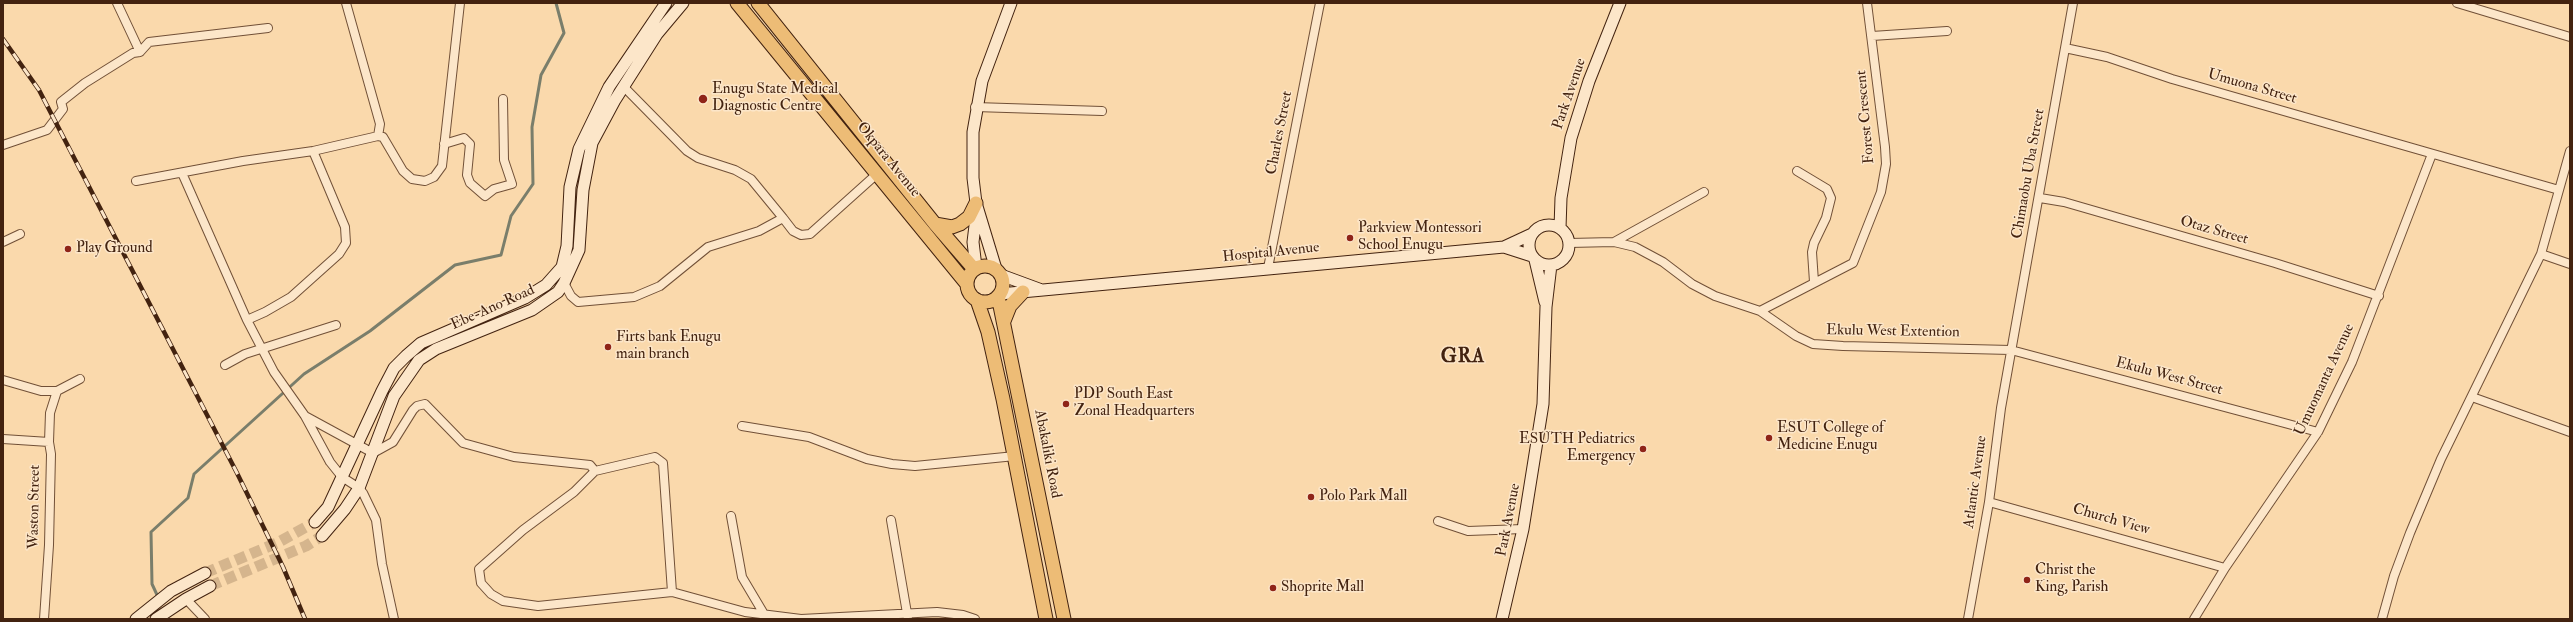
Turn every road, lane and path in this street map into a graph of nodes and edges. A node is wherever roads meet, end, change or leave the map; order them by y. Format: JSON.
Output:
{"nodes":[{"id":1,"x":117,"y":3,"type":"edge"},
{"id":2,"x":346,"y":3,"type":"edge"},
{"id":3,"x":460,"y":3,"type":"edge"},
{"id":4,"x":666,"y":3,"type":"edge"},
{"id":5,"x":683,"y":3,"type":"edge"},
{"id":6,"x":738,"y":3,"type":"edge"},
{"id":7,"x":758,"y":3,"type":"edge"},
{"id":8,"x":1011,"y":3,"type":"edge"},
{"id":9,"x":1320,"y":3,"type":"edge"},
{"id":10,"x":1620,"y":3,"type":"edge"},
{"id":11,"x":1867,"y":3,"type":"edge"},
{"id":12,"x":2074,"y":3,"type":"edge"},
{"id":13,"x":2457,"y":3,"type":"edge"},
{"id":14,"x":268,"y":28,"type":"dead end"},
{"id":15,"x":1947,"y":31,"type":"dead end"},
{"id":16,"x":1872,"y":36,"type":"junction"},
{"id":17,"x":2570,"y":37,"type":"edge"},
{"id":18,"x":2065,"y":48,"type":"junction"},
{"id":19,"x":140,"y":52,"type":"junction"},
{"id":20,"x":624,"y":87,"type":"junction"},
{"id":21,"x":503,"y":99,"type":"dead end"},
{"id":22,"x":975,"y":106,"type":"junction"},
{"id":23,"x":1102,"y":111,"type":"dead end"},
{"id":24,"x":378,"y":136,"type":"junction"},
{"id":25,"x":857,"y":138,"type":"junction"},
{"id":26,"x":444,"y":144,"type":"junction"},
{"id":27,"x":3,"y":146,"type":"edge"},
{"id":28,"x":313,"y":151,"type":"junction"},
{"id":29,"x":2570,"y":151,"type":"edge"},
{"id":30,"x":2432,"y":154,"type":"junction"},
{"id":31,"x":1797,"y":171,"type":"dead end"},
{"id":32,"x":182,"y":173,"type":"junction"},
{"id":33,"x":878,"y":173,"type":"junction"},
{"id":34,"x":136,"y":181,"type":"dead end"},
{"id":35,"x":2559,"y":190,"type":"junction"},
{"id":36,"x":1704,"y":192,"type":"dead end"},
{"id":37,"x":1561,"y":198,"type":"junction"},
{"id":38,"x":2040,"y":198,"type":"junction"},
{"id":39,"x":976,"y":205,"type":"junction"},
{"id":40,"x":783,"y":218,"type":"junction"},
{"id":41,"x":935,"y":224,"type":"junction"},
{"id":42,"x":1548,"y":225,"type":"junction"},
{"id":43,"x":1560,"y":228,"type":"junction"},
{"id":44,"x":20,"y":234,"type":"dead end"},
{"id":45,"x":1532,"y":234,"type":"junction"},
{"id":46,"x":3,"y":242,"type":"edge"},
{"id":47,"x":1614,"y":242,"type":"junction"},
{"id":48,"x":1569,"y":243,"type":"junction"},
{"id":49,"x":1504,"y":248,"type":"junction"},
{"id":50,"x":2541,"y":254,"type":"junction"},
{"id":51,"x":1534,"y":258,"type":"junction"},
{"id":52,"x":2570,"y":264,"type":"edge"},
{"id":53,"x":1551,"y":265,"type":"junction"},
{"id":54,"x":975,"y":268,"type":"junction"},
{"id":55,"x":1268,"y":268,"type":"junction"},
{"id":56,"x":998,"y":272,"type":"junction"},
{"id":57,"x":1814,"y":282,"type":"junction"},
{"id":58,"x":564,"y":283,"type":"junction"},
{"id":59,"x":966,"y":283,"type":"junction"},
{"id":60,"x":1041,"y":290,"type":"junction"},
{"id":61,"x":1023,"y":292,"type":"junction"},
{"id":62,"x":999,"y":295,"type":"junction"},
{"id":63,"x":2379,"y":296,"type":"junction"},
{"id":64,"x":976,"y":300,"type":"junction"},
{"id":65,"x":1546,"y":307,"type":"junction"},
{"id":66,"x":1760,"y":312,"type":"junction"},
{"id":67,"x":247,"y":320,"type":"junction"},
{"id":68,"x":1004,"y":321,"type":"junction"},
{"id":69,"x":336,"y":325,"type":"dead end"},
{"id":70,"x":262,"y":348,"type":"junction"},
{"id":71,"x":2011,"y":350,"type":"junction"},
{"id":72,"x":225,"y":365,"type":"dead end"},
{"id":73,"x":80,"y":379,"type":"dead end"},
{"id":74,"x":3,"y":380,"type":"edge"},
{"id":75,"x":57,"y":390,"type":"junction"},
{"id":76,"x":2472,"y":398,"type":"junction"},
{"id":77,"x":305,"y":416,"type":"junction"},
{"id":78,"x":742,"y":426,"type":"dead end"},
{"id":79,"x":2318,"y":432,"type":"junction"},
{"id":80,"x":2570,"y":432,"type":"edge"},
{"id":81,"x":3,"y":439,"type":"edge"},
{"id":82,"x":49,"y":442,"type":"junction"},
{"id":83,"x":357,"y":444,"type":"junction"},
{"id":84,"x":373,"y":453,"type":"junction"},
{"id":85,"x":1015,"y":456,"type":"junction"},
{"id":86,"x":595,"y":471,"type":"junction"},
{"id":87,"x":342,"y":477,"type":"junction"},
{"id":88,"x":359,"y":488,"type":"junction"},
{"id":89,"x":1989,"y":502,"type":"junction"},
{"id":90,"x":1025,"y":506,"type":"junction"},
{"id":91,"x":1041,"y":506,"type":"junction"},
{"id":92,"x":730,"y":516,"type":"dead end"},
{"id":93,"x":891,"y":520,"type":"dead end"},
{"id":94,"x":1438,"y":521,"type":"dead end"},
{"id":95,"x":315,"y":522,"type":"tunnel mouth"},
{"id":96,"x":1523,"y":530,"type":"junction"},
{"id":97,"x":322,"y":536,"type":"tunnel mouth"},
{"id":98,"x":2225,"y":568,"type":"junction"},
{"id":99,"x":205,"y":574,"type":"tunnel mouth"},
{"id":100,"x":210,"y":586,"type":"tunnel mouth"},
{"id":101,"x":672,"y":592,"type":"junction"},
{"id":102,"x":186,"y":599,"type":"junction"},
{"id":103,"x":907,"y":616,"type":"edge"},
{"id":104,"x":764,"y":617,"type":"edge"},
{"id":105,"x":158,"y":618,"type":"edge"},
{"id":106,"x":44,"y":619,"type":"edge"},
{"id":107,"x":136,"y":619,"type":"edge"},
{"id":108,"x":205,"y":619,"type":"edge"},
{"id":109,"x":394,"y":619,"type":"edge"},
{"id":110,"x":975,"y":619,"type":"edge"},
{"id":111,"x":1046,"y":619,"type":"edge"},
{"id":112,"x":1064,"y":619,"type":"edge"},
{"id":113,"x":1502,"y":619,"type":"edge"},
{"id":114,"x":1968,"y":619,"type":"edge"},
{"id":115,"x":2194,"y":619,"type":"edge"},
{"id":116,"x":2382,"y":619,"type":"edge"}],
"edges":[{"from":1,"to":19,"type":"street"},
{"from":2,"to":24,"type":"street"},
{"from":3,"to":26,"type":"street"},
{"from":4,"to":83,"type":"main road","name":"Ebe-Ano Road"},
{"from":5,"to":20,"type":"main road","name":"Ebe-Ano Road"},
{"from":6,"to":25,"type":"main road","name":"Okpara Avenue"},
{"from":7,"to":25,"type":"main road","name":"Okpara Avenue"},
{"from":8,"to":22,"type":"main road"},
{"from":9,"to":55,"type":"street","name":"Charles Street"},
{"from":10,"to":37,"type":"main road","name":"Park Avenue"},
{"from":11,"to":16,"type":"street","name":"Forest Crescent"},
{"from":12,"to":18,"type":"street","name":"Chimaobu Uba Street"},
{"from":13,"to":17,"type":"street"},
{"from":14,"to":19,"type":"street"},
{"from":15,"to":16,"type":"street"},
{"from":16,"to":57,"type":"street","name":"Forest Crescent"},
{"from":18,"to":30,"type":"street","name":"Umuona Street"},
{"from":18,"to":38,"type":"street","name":"Chimaobu Uba Street"},
{"from":19,"to":27,"type":"street"},
{"from":20,"to":40,"type":"street"},
{"from":20,"to":58,"type":"main road","name":"Ebe-Ano Road"},
{"from":21,"to":26,"type":"street"},
{"from":22,"to":23,"type":"street"},
{"from":22,"to":39,"type":"main road"},
{"from":24,"to":26,"type":"street"},
{"from":24,"to":28,"type":"street"},
{"from":25,"to":33,"type":"main road","name":"Okpara Avenue"},
{"from":25,"to":41,"type":"main road","name":"Okpara Avenue"},
{"from":28,"to":32,"type":"street"},
{"from":28,"to":67,"type":"street"},
{"from":29,"to":35,"type":"street"},
{"from":30,"to":35,"type":"street","name":"Umuona Street"},
{"from":30,"to":63,"type":"street","name":"Umuomanta Avenue"},
{"from":31,"to":57,"type":"street"},
{"from":32,"to":34,"type":"street"},
{"from":32,"to":67,"type":"street"},
{"from":33,"to":40,"type":"street"},
{"from":33,"to":59,"type":"main road","name":"Okpara Avenue"},
{"from":35,"to":50,"type":"street"},
{"from":36,"to":47,"type":"street"},
{"from":37,"to":42,"type":"main road"},
{"from":37,"to":43,"type":"main road"},
{"from":38,"to":63,"type":"street","name":"Otaz Street"},
{"from":38,"to":71,"type":"street","name":"Chimaobu Uba Street"},
{"from":39,"to":41,"type":"main road"},
{"from":39,"to":54,"type":"main road"},
{"from":39,"to":56,"type":"main road"},
{"from":40,"to":58,"type":"street"},
{"from":41,"to":54,"type":"main road","name":"Okpara Avenue"},
{"from":42,"to":43,"type":"main road"},
{"from":42,"to":45,"type":"main road"},
{"from":43,"to":48,"type":"main road"},
{"from":44,"to":46,"type":"street"},
{"from":45,"to":49,"type":"main road"},
{"from":45,"to":51,"type":"main road"},
{"from":47,"to":48,"type":"street"},
{"from":47,"to":66,"type":"street","name":"Ekulu West Extention"},
{"from":48,"to":53,"type":"main road"},
{"from":49,"to":51,"type":"main road"},
{"from":49,"to":55,"type":"main road","name":"Hospital Avenue"},
{"from":50,"to":52,"type":"street"},
{"from":50,"to":76,"type":"street"},
{"from":51,"to":53,"type":"main road"},
{"from":51,"to":65,"type":"main road"},
{"from":53,"to":65,"type":"main road"},
{"from":54,"to":56,"type":"main road"},
{"from":54,"to":59,"type":"main road"},
{"from":55,"to":60,"type":"main road","name":"Hospital Avenue"},
{"from":56,"to":60,"type":"main road"},
{"from":56,"to":62,"type":"main road"},
{"from":57,"to":66,"type":"street","name":"Forest Crescent"},
{"from":58,"to":84,"type":"main road","name":"Ebe-Ano Road"},
{"from":59,"to":64,"type":"main road"},
{"from":60,"to":61,"type":"main road","name":"Hospital Avenue"},
{"from":61,"to":62,"type":"main road","name":"Hospital Avenue"},
{"from":61,"to":68,"type":"main road"},
{"from":62,"to":64,"type":"main road"},
{"from":62,"to":68,"type":"main road","name":"Abakaliki Road"},
{"from":63,"to":79,"type":"street","name":"Umuomanta Avenue"},
{"from":64,"to":85,"type":"main road","name":"Abakaliki Road"},
{"from":65,"to":96,"type":"main road","name":"Park Avenue"},
{"from":66,"to":71,"type":"street","name":"Ekulu West Extention"},
{"from":67,"to":70,"type":"street"},
{"from":68,"to":91,"type":"main road","name":"Abakaliki Road"},
{"from":69,"to":70,"type":"street"},
{"from":70,"to":72,"type":"street"},
{"from":70,"to":77,"type":"street"},
{"from":71,"to":79,"type":"street","name":"Ekulu West Street"},
{"from":71,"to":89,"type":"street","name":"Atlantic Avenue"},
{"from":73,"to":75,"type":"street"},
{"from":74,"to":75,"type":"street"},
{"from":75,"to":82,"type":"street","name":"Waston Street"},
{"from":76,"to":80,"type":"street"},
{"from":76,"to":116,"type":"street"},
{"from":77,"to":83,"type":"street"},
{"from":77,"to":87,"type":"street"},
{"from":78,"to":85,"type":"street"},
{"from":79,"to":98,"type":"street","name":"Umuomanta Avenue"},
{"from":81,"to":82,"type":"street"},
{"from":82,"to":106,"type":"street","name":"Waston Street"},
{"from":83,"to":84,"type":"street"},
{"from":83,"to":87,"type":"main road","name":"Ebe-Ano Road"},
{"from":84,"to":86,"type":"street"},
{"from":84,"to":88,"type":"main road","name":"Ebe-Ano Road"},
{"from":85,"to":90,"type":"main road","name":"Abakaliki Road"},
{"from":86,"to":101,"type":"street"},
{"from":86,"to":101,"type":"street"},
{"from":87,"to":88,"type":"street"},
{"from":87,"to":95,"type":"main road","name":"Ebe-Ano Road"},
{"from":88,"to":97,"type":"main road","name":"Ebe-Ano Road"},
{"from":88,"to":109,"type":"street"},
{"from":89,"to":98,"type":"street","name":"Church View"},
{"from":89,"to":114,"type":"street","name":"Atlantic Avenue"},
{"from":90,"to":91,"type":"main road"},
{"from":90,"to":111,"type":"main road","name":"Abakaliki Road"},
{"from":91,"to":112,"type":"main road","name":"Abakaliki Road"},
{"from":92,"to":104,"type":"street"},
{"from":93,"to":103,"type":"street"},
{"from":94,"to":96,"type":"street"},
{"from":96,"to":113,"type":"main road","name":"Park Avenue"},
{"from":98,"to":115,"type":"street","name":"Umuomanta Avenue"},
{"from":99,"to":107,"type":"main road"},
{"from":100,"to":102,"type":"main road"},
{"from":101,"to":104,"type":"street"},
{"from":102,"to":105,"type":"main road"},
{"from":102,"to":108,"type":"street"},
{"from":103,"to":104,"type":"street"},
{"from":103,"to":110,"type":"street"}]}
